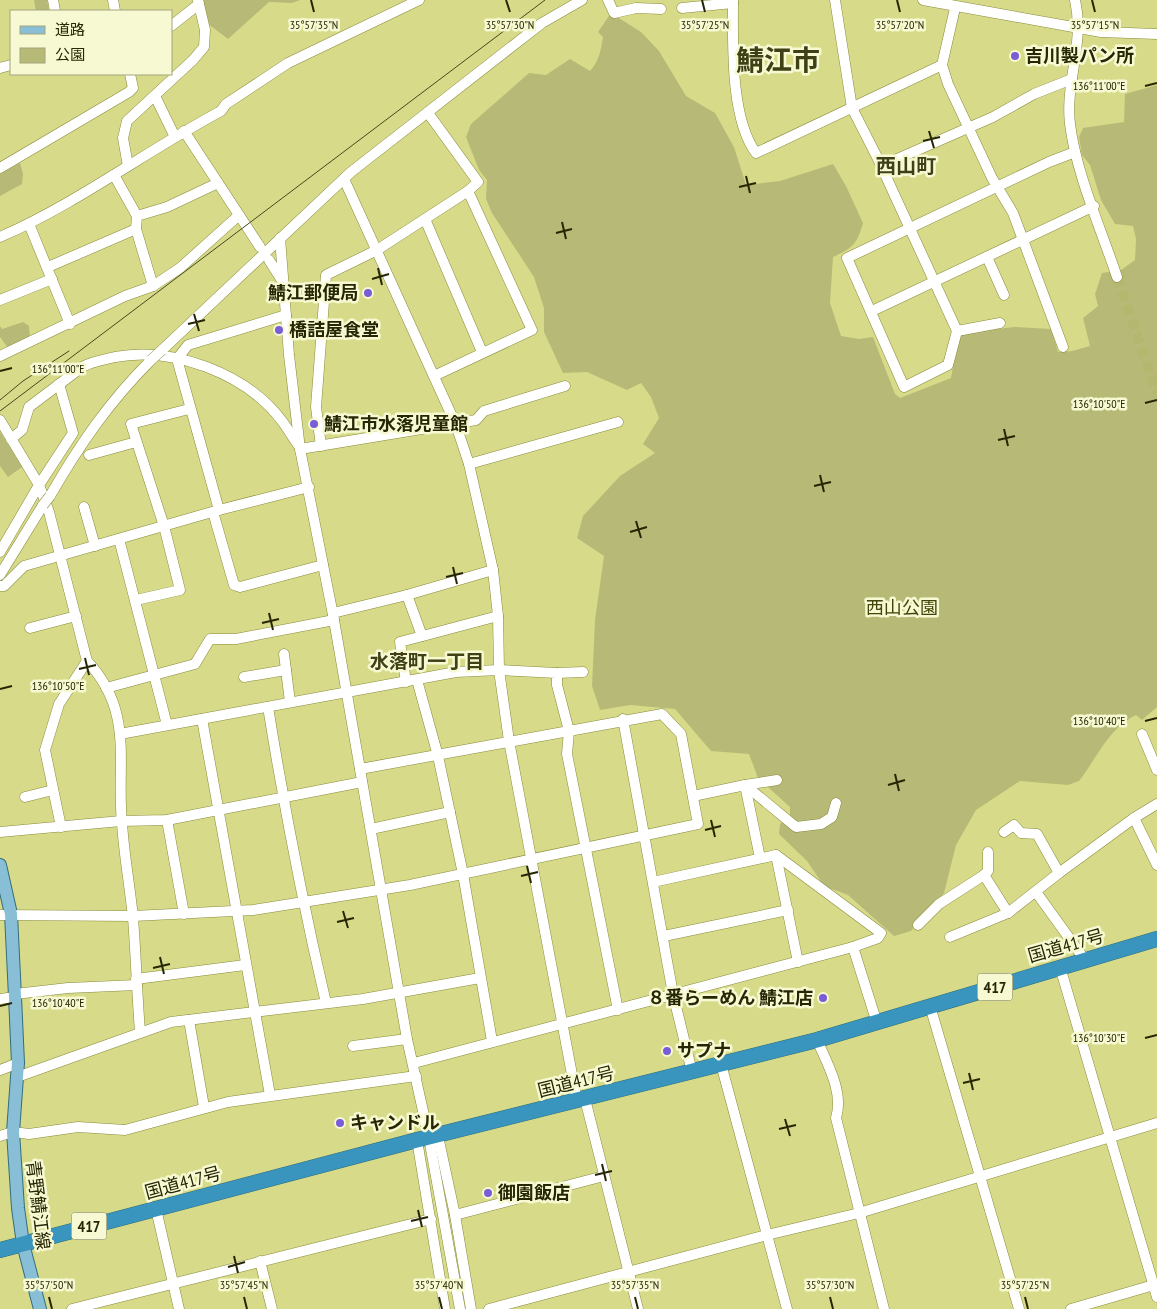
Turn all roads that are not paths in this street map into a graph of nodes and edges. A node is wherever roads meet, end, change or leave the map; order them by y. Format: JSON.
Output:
{"nodes":[{"id":1,"x":419,"y":0,"type":"edge"},
{"id":2,"x":582,"y":0,"type":"edge"},
{"id":3,"x":608,"y":0,"type":"edge"},
{"id":4,"x":835,"y":0,"type":"edge"},
{"id":5,"x":923,"y":0,"type":"edge"},
{"id":6,"x":1075,"y":0,"type":"edge"},
{"id":7,"x":733,"y":1,"type":"edge"},
{"id":8,"x":199,"y":2,"type":"edge"},
{"id":9,"x":661,"y":8,"type":"dead end"},
{"id":10,"x":682,"y":8,"type":"dead end"},
{"id":11,"x":955,"y":8,"type":"junction"},
{"id":12,"x":172,"y":25,"type":"edge"},
{"id":13,"x":1079,"y":27,"type":"junction"},
{"id":14,"x":1157,"y":34,"type":"edge"},
{"id":15,"x":942,"y":65,"type":"junction"},
{"id":16,"x":130,"y":75,"type":"edge"},
{"id":17,"x":1072,"y":78,"type":"junction"},
{"id":18,"x":155,"y":96,"type":"junction"},
{"id":19,"x":852,"y":108,"type":"junction"},
{"id":20,"x":428,"y":113,"type":"junction"},
{"id":21,"x":969,"y":126,"type":"junction"},
{"id":22,"x":184,"y":131,"type":"junction"},
{"id":23,"x":175,"y":137,"type":"junction"},
{"id":24,"x":1075,"y":152,"type":"junction"},
{"id":25,"x":128,"y":166,"type":"junction"},
{"id":26,"x":881,"y":166,"type":"junction"},
{"id":27,"x":0,"y":168,"type":"edge"},
{"id":28,"x":114,"y":175,"type":"junction"},
{"id":29,"x":344,"y":179,"type":"junction"},
{"id":30,"x":218,"y":183,"type":"junction"},
{"id":31,"x":997,"y":186,"type":"junction"},
{"id":32,"x":468,"y":191,"type":"junction"},
{"id":33,"x":1094,"y":206,"type":"junction"},
{"id":34,"x":137,"y":216,"type":"junction"},
{"id":35,"x":238,"y":216,"type":"junction"},
{"id":36,"x":425,"y":219,"type":"junction"},
{"id":37,"x":29,"y":224,"type":"junction"},
{"id":38,"x":910,"y":228,"type":"junction"},
{"id":39,"x":136,"y":229,"type":"junction"},
{"id":40,"x":0,"y":237,"type":"edge"},
{"id":41,"x":280,"y":238,"type":"junction"},
{"id":42,"x":1022,"y":239,"type":"junction"},
{"id":43,"x":260,"y":247,"type":"dead end"},
{"id":44,"x":377,"y":250,"type":"junction"},
{"id":45,"x":987,"y":257,"type":"junction"},
{"id":46,"x":269,"y":260,"type":"dead end"},
{"id":47,"x":48,"y":267,"type":"junction"},
{"id":48,"x":1117,"y":277,"type":"tunnel mouth"},
{"id":49,"x":52,"y":279,"type":"junction"},
{"id":50,"x":934,"y":282,"type":"junction"},
{"id":51,"x":285,"y":285,"type":"junction"},
{"id":52,"x":153,"y":286,"type":"junction"},
{"id":53,"x":1004,"y":296,"type":"dead end"},
{"id":54,"x":0,"y":300,"type":"edge"},
{"id":55,"x":872,"y":310,"type":"junction"},
{"id":56,"x":286,"y":315,"type":"junction"},
{"id":57,"x":1000,"y":323,"type":"dead end"},
{"id":58,"x":70,"y":324,"type":"junction"},
{"id":59,"x":957,"y":331,"type":"junction"},
{"id":60,"x":1063,"y":347,"type":"dead end"},
{"id":61,"x":482,"y":352,"type":"junction"},
{"id":62,"x":0,"y":356,"type":"edge"},
{"id":63,"x":177,"y":359,"type":"junction"},
{"id":64,"x":434,"y":376,"type":"junction"},
{"id":65,"x":59,"y":384,"type":"junction"},
{"id":66,"x":565,"y":386,"type":"dead end"},
{"id":67,"x":190,"y":409,"type":"junction"},
{"id":68,"x":0,"y":420,"type":"edge"},
{"id":69,"x":618,"y":422,"type":"dead end"},
{"id":70,"x":456,"y":424,"type":"junction"},
{"id":71,"x":11,"y":439,"type":"junction"},
{"id":72,"x":136,"y":442,"type":"junction"},
{"id":73,"x":320,"y":446,"type":"junction"},
{"id":74,"x":300,"y":449,"type":"junction"},
{"id":75,"x":88,"y":455,"type":"dead end"},
{"id":76,"x":470,"y":464,"type":"junction"},
{"id":77,"x":39,"y":485,"type":"junction"},
{"id":78,"x":309,"y":488,"type":"junction"},
{"id":79,"x":84,"y":507,"type":"dead end"},
{"id":80,"x":216,"y":511,"type":"junction"},
{"id":81,"x":164,"y":526,"type":"junction"},
{"id":82,"x":119,"y":539,"type":"junction"},
{"id":83,"x":95,"y":546,"type":"junction"},
{"id":84,"x":0,"y":552,"type":"edge"},
{"id":85,"x":60,"y":555,"type":"junction"},
{"id":86,"x":323,"y":565,"type":"junction"},
{"id":87,"x":493,"y":570,"type":"junction"},
{"id":88,"x":0,"y":575,"type":"edge"},
{"id":89,"x":0,"y":586,"type":"edge"},
{"id":90,"x":407,"y":595,"type":"junction"},
{"id":91,"x":136,"y":600,"type":"junction"},
{"id":92,"x":76,"y":616,"type":"junction"},
{"id":93,"x":333,"y":616,"type":"junction"},
{"id":94,"x":498,"y":616,"type":"junction"},
{"id":95,"x":30,"y":628,"type":"dead end"},
{"id":96,"x":422,"y":636,"type":"junction"},
{"id":97,"x":284,"y":654,"type":"dead end"},
{"id":98,"x":86,"y":661,"type":"junction"},
{"id":99,"x":286,"y":670,"type":"junction"},
{"id":100,"x":498,"y":670,"type":"junction"},
{"id":101,"x":583,"y":672,"type":"dead end"},
{"id":102,"x":557,"y":673,"type":"junction"},
{"id":103,"x":154,"y":675,"type":"junction"},
{"id":104,"x":244,"y":677,"type":"dead end"},
{"id":105,"x":417,"y":680,"type":"junction"},
{"id":106,"x":406,"y":682,"type":"junction"},
{"id":107,"x":106,"y":688,"type":"junction"},
{"id":108,"x":346,"y":691,"type":"junction"},
{"id":109,"x":290,"y":702,"type":"junction"},
{"id":110,"x":268,"y":707,"type":"junction"},
{"id":111,"x":202,"y":719,"type":"junction"},
{"id":112,"x":622,"y":719,"type":"junction"},
{"id":113,"x":167,"y":724,"type":"junction"},
{"id":114,"x":569,"y":731,"type":"junction"},
{"id":115,"x":120,"y":734,"type":"junction"},
{"id":116,"x":1142,"y":734,"type":"dead end"},
{"id":117,"x":509,"y":741,"type":"junction"},
{"id":118,"x":438,"y":756,"type":"junction"},
{"id":119,"x":360,"y":769,"type":"junction"},
{"id":120,"x":1157,"y":770,"type":"edge"},
{"id":121,"x":777,"y":780,"type":"dead end"},
{"id":122,"x":362,"y":782,"type":"junction"},
{"id":123,"x":745,"y":785,"type":"junction"},
{"id":124,"x":53,"y":790,"type":"junction"},
{"id":125,"x":692,"y":796,"type":"junction"},
{"id":126,"x":285,"y":797,"type":"junction"},
{"id":127,"x":25,"y":798,"type":"dead end"},
{"id":128,"x":836,"y":802,"type":"dead end"},
{"id":129,"x":1157,"y":804,"type":"edge"},
{"id":130,"x":219,"y":811,"type":"junction"},
{"id":131,"x":450,"y":812,"type":"junction"},
{"id":132,"x":1134,"y":818,"type":"junction"},
{"id":133,"x":167,"y":820,"type":"junction"},
{"id":134,"x":121,"y":821,"type":"junction"},
{"id":135,"x":61,"y":827,"type":"junction"},
{"id":136,"x":371,"y":829,"type":"junction"},
{"id":137,"x":0,"y":832,"type":"edge"},
{"id":138,"x":1004,"y":832,"type":"dead end"},
{"id":139,"x":644,"y":834,"type":"junction"},
{"id":140,"x":587,"y":848,"type":"junction"},
{"id":141,"x":988,"y":852,"type":"dead end"},
{"id":142,"x":776,"y":855,"type":"junction"},
{"id":143,"x":531,"y":858,"type":"junction"},
{"id":144,"x":760,"y":858,"type":"junction"},
{"id":145,"x":0,"y":865,"type":"edge"},
{"id":146,"x":1157,"y":865,"type":"edge"},
{"id":147,"x":1059,"y":872,"type":"junction"},
{"id":148,"x":463,"y":874,"type":"junction"},
{"id":149,"x":984,"y":875,"type":"junction"},
{"id":150,"x":653,"y":882,"type":"junction"},
{"id":151,"x":381,"y":889,"type":"junction"},
{"id":152,"x":1036,"y":892,"type":"junction"},
{"id":153,"x":302,"y":902,"type":"junction"},
{"id":154,"x":788,"y":910,"type":"junction"},
{"id":155,"x":235,"y":911,"type":"junction"},
{"id":156,"x":1008,"y":913,"type":"junction"},
{"id":157,"x":184,"y":914,"type":"junction"},
{"id":158,"x":5,"y":915,"type":"edge"},
{"id":159,"x":133,"y":916,"type":"junction"},
{"id":160,"x":918,"y":925,"type":"dead end"},
{"id":161,"x":664,"y":936,"type":"junction"},
{"id":162,"x":950,"y":937,"type":"dead end"},
{"id":163,"x":1157,"y":939,"type":"edge"},
{"id":164,"x":853,"y":947,"type":"junction"},
{"id":165,"x":1085,"y":960,"type":"junction"},
{"id":166,"x":798,"y":962,"type":"junction"},
{"id":167,"x":245,"y":964,"type":"junction"},
{"id":168,"x":1060,"y":967,"type":"junction"},
{"id":169,"x":480,"y":978,"type":"junction"},
{"id":170,"x":136,"y":982,"type":"junction"},
{"id":171,"x":399,"y":992,"type":"junction"},
{"id":172,"x":673,"y":994,"type":"junction"},
{"id":173,"x":15,"y":995,"type":"junction"},
{"id":174,"x":0,"y":999,"type":"edge"},
{"id":175,"x":326,"y":1003,"type":"junction"},
{"id":176,"x":930,"y":1006,"type":"junction"},
{"id":177,"x":618,"y":1010,"type":"junction"},
{"id":178,"x":254,"y":1011,"type":"junction"},
{"id":179,"x":189,"y":1020,"type":"junction"},
{"id":180,"x":560,"y":1023,"type":"junction"},
{"id":181,"x":877,"y":1023,"type":"junction"},
{"id":182,"x":140,"y":1032,"type":"junction"},
{"id":183,"x":407,"y":1039,"type":"junction"},
{"id":184,"x":817,"y":1040,"type":"junction"},
{"id":185,"x":492,"y":1041,"type":"junction"},
{"id":186,"x":352,"y":1046,"type":"dead end"},
{"id":187,"x":18,"y":1063,"type":"junction"},
{"id":188,"x":414,"y":1063,"type":"junction"},
{"id":189,"x":721,"y":1064,"type":"junction"},
{"id":190,"x":0,"y":1070,"type":"edge"},
{"id":191,"x":692,"y":1072,"type":"junction"},
{"id":192,"x":416,"y":1076,"type":"junction"},
{"id":193,"x":17,"y":1077,"type":"junction"},
{"id":194,"x":270,"y":1096,"type":"junction"},
{"id":195,"x":581,"y":1100,"type":"junction"},
{"id":196,"x":204,"y":1107,"type":"junction"},
{"id":197,"x":1157,"y":1123,"type":"edge"},
{"id":198,"x":13,"y":1132,"type":"junction"},
{"id":199,"x":0,"y":1136,"type":"edge"},
{"id":200,"x":1110,"y":1137,"type":"junction"},
{"id":201,"x":428,"y":1138,"type":"junction"},
{"id":202,"x":604,"y":1176,"type":"junction"},
{"id":203,"x":980,"y":1176,"type":"junction"},
{"id":204,"x":156,"y":1209,"type":"junction"},
{"id":205,"x":859,"y":1213,"type":"junction"},
{"id":206,"x":455,"y":1215,"type":"junction"},
{"id":207,"x":431,"y":1219,"type":"junction"},
{"id":208,"x":767,"y":1234,"type":"junction"},
{"id":209,"x":23,"y":1244,"type":"junction"},
{"id":210,"x":0,"y":1250,"type":"edge"},
{"id":211,"x":260,"y":1261,"type":"junction"},
{"id":212,"x":627,"y":1272,"type":"junction"},
{"id":213,"x":173,"y":1283,"type":"junction"},
{"id":214,"x":1155,"y":1284,"type":"edge"},
{"id":215,"x":1157,"y":1297,"type":"edge"},
{"id":216,"x":40,"y":1309,"type":"edge"},
{"id":217,"x":72,"y":1309,"type":"edge"},
{"id":218,"x":179,"y":1309,"type":"edge"},
{"id":219,"x":272,"y":1309,"type":"edge"},
{"id":220,"x":445,"y":1309,"type":"edge"},
{"id":221,"x":460,"y":1309,"type":"edge"},
{"id":222,"x":471,"y":1309,"type":"edge"},
{"id":223,"x":489,"y":1309,"type":"edge"},
{"id":224,"x":638,"y":1309,"type":"edge"},
{"id":225,"x":787,"y":1309,"type":"edge"},
{"id":226,"x":884,"y":1309,"type":"edge"},
{"id":227,"x":1019,"y":1309,"type":"edge"},
{"id":228,"x":1071,"y":1309,"type":"edge"}],
"edges":[{"from":1,"to":22,"type":"street"},
{"from":2,"to":20,"type":"street"},
{"from":3,"to":9,"type":"street"},
{"from":4,"to":19,"type":"street"},
{"from":5,"to":11,"type":"street"},
{"from":6,"to":13,"type":"street"},
{"from":7,"to":10,"type":"street"},
{"from":7,"to":19,"type":"street"},
{"from":8,"to":12,"type":"street"},
{"from":8,"to":18,"type":"street"},
{"from":11,"to":13,"type":"street"},
{"from":11,"to":15,"type":"street"},
{"from":13,"to":14,"type":"street"},
{"from":13,"to":17,"type":"street"},
{"from":15,"to":19,"type":"street"},
{"from":15,"to":21,"type":"street"},
{"from":16,"to":27,"type":"street"},
{"from":17,"to":21,"type":"street"},
{"from":17,"to":24,"type":"street"},
{"from":18,"to":23,"type":"street"},
{"from":18,"to":25,"type":"street"},
{"from":19,"to":26,"type":"street"},
{"from":20,"to":29,"type":"street"},
{"from":20,"to":32,"type":"street"},
{"from":21,"to":26,"type":"street"},
{"from":21,"to":31,"type":"street"},
{"from":22,"to":23,"type":"street"},
{"from":22,"to":30,"type":"street"},
{"from":23,"to":25,"type":"street"},
{"from":24,"to":31,"type":"street"},
{"from":24,"to":33,"type":"street"},
{"from":25,"to":28,"type":"street"},
{"from":26,"to":38,"type":"street"},
{"from":28,"to":34,"type":"street"},
{"from":28,"to":37,"type":"street"},
{"from":29,"to":41,"type":"street"},
{"from":29,"to":44,"type":"street"},
{"from":30,"to":34,"type":"street"},
{"from":30,"to":35,"type":"street"},
{"from":31,"to":38,"type":"street"},
{"from":31,"to":42,"type":"street"},
{"from":32,"to":36,"type":"street"},
{"from":32,"to":61,"type":"street"},
{"from":33,"to":42,"type":"street"},
{"from":33,"to":48,"type":"street"},
{"from":34,"to":39,"type":"street"},
{"from":35,"to":43,"type":"street"},
{"from":35,"to":52,"type":"street"},
{"from":36,"to":44,"type":"street"},
{"from":36,"to":61,"type":"street"},
{"from":37,"to":40,"type":"street"},
{"from":37,"to":47,"type":"street"},
{"from":38,"to":50,"type":"street"},
{"from":38,"to":55,"type":"street"},
{"from":39,"to":47,"type":"street"},
{"from":39,"to":52,"type":"street"},
{"from":41,"to":51,"type":"street"},
{"from":41,"to":88,"type":"street","bridge":true},
{"from":42,"to":45,"type":"street"},
{"from":42,"to":60,"type":"street"},
{"from":44,"to":64,"type":"street"},
{"from":44,"to":73,"type":"street"},
{"from":45,"to":50,"type":"street"},
{"from":45,"to":53,"type":"street"},
{"from":46,"to":51,"type":"street"},
{"from":47,"to":49,"type":"street"},
{"from":49,"to":54,"type":"street"},
{"from":49,"to":58,"type":"street"},
{"from":50,"to":55,"type":"street"},
{"from":50,"to":59,"type":"street"},
{"from":51,"to":56,"type":"street"},
{"from":52,"to":58,"type":"street"},
{"from":55,"to":59,"type":"street"},
{"from":56,"to":63,"type":"street"},
{"from":56,"to":74,"type":"street"},
{"from":57,"to":59,"type":"street"},
{"from":58,"to":62,"type":"street"},
{"from":61,"to":64,"type":"street"},
{"from":63,"to":65,"type":"street"},
{"from":63,"to":67,"type":"street"},
{"from":63,"to":74,"type":"street"},
{"from":64,"to":70,"type":"street"},
{"from":65,"to":71,"type":"street"},
{"from":65,"to":77,"type":"street"},
{"from":66,"to":70,"type":"street"},
{"from":67,"to":72,"type":"street"},
{"from":67,"to":80,"type":"street"},
{"from":68,"to":71,"type":"street"},
{"from":69,"to":76,"type":"street"},
{"from":70,"to":73,"type":"street"},
{"from":70,"to":76,"type":"street"},
{"from":71,"to":77,"type":"street"},
{"from":72,"to":75,"type":"street"},
{"from":72,"to":81,"type":"street"},
{"from":73,"to":74,"type":"street"},
{"from":74,"to":78,"type":"street"},
{"from":76,"to":87,"type":"street"},
{"from":77,"to":84,"type":"street"},
{"from":77,"to":85,"type":"street"},
{"from":78,"to":80,"type":"street"},
{"from":78,"to":86,"type":"street"},
{"from":79,"to":83,"type":"street"},
{"from":80,"to":81,"type":"street"},
{"from":80,"to":86,"type":"street"},
{"from":81,"to":82,"type":"street"},
{"from":81,"to":91,"type":"street"},
{"from":82,"to":83,"type":"street"},
{"from":82,"to":91,"type":"street"},
{"from":83,"to":85,"type":"street"},
{"from":85,"to":89,"type":"street"},
{"from":85,"to":92,"type":"street"},
{"from":86,"to":93,"type":"street"},
{"from":87,"to":90,"type":"street"},
{"from":87,"to":94,"type":"street"},
{"from":90,"to":93,"type":"street"},
{"from":90,"to":96,"type":"street"},
{"from":91,"to":103,"type":"street"},
{"from":92,"to":95,"type":"street"},
{"from":92,"to":98,"type":"street"},
{"from":93,"to":103,"type":"street"},
{"from":93,"to":108,"type":"street"},
{"from":94,"to":96,"type":"street"},
{"from":94,"to":100,"type":"street"},
{"from":96,"to":106,"type":"street"},
{"from":97,"to":99,"type":"street"},
{"from":98,"to":107,"type":"street"},
{"from":98,"to":124,"type":"street"},
{"from":99,"to":104,"type":"street"},
{"from":99,"to":109,"type":"street"},
{"from":100,"to":102,"type":"street"},
{"from":100,"to":105,"type":"street"},
{"from":100,"to":117,"type":"street"},
{"from":101,"to":102,"type":"street"},
{"from":102,"to":114,"type":"street"},
{"from":103,"to":107,"type":"street"},
{"from":103,"to":113,"type":"street"},
{"from":105,"to":106,"type":"street"},
{"from":105,"to":118,"type":"street"},
{"from":106,"to":108,"type":"street"},
{"from":107,"to":115,"type":"street"},
{"from":108,"to":109,"type":"street"},
{"from":108,"to":119,"type":"street"},
{"from":109,"to":110,"type":"street"},
{"from":110,"to":111,"type":"street"},
{"from":110,"to":126,"type":"street"},
{"from":111,"to":113,"type":"street"},
{"from":111,"to":130,"type":"street"},
{"from":112,"to":114,"type":"street"},
{"from":112,"to":125,"type":"street"},
{"from":112,"to":139,"type":"street"},
{"from":113,"to":115,"type":"street"},
{"from":114,"to":117,"type":"street"},
{"from":114,"to":140,"type":"street"},
{"from":115,"to":134,"type":"street"},
{"from":116,"to":120,"type":"street"},
{"from":117,"to":118,"type":"street"},
{"from":117,"to":143,"type":"street"},
{"from":118,"to":119,"type":"street"},
{"from":118,"to":131,"type":"street"},
{"from":119,"to":122,"type":"street"},
{"from":121,"to":123,"type":"street"},
{"from":122,"to":126,"type":"street"},
{"from":122,"to":136,"type":"street"},
{"from":123,"to":125,"type":"street"},
{"from":123,"to":128,"type":"street"},
{"from":123,"to":144,"type":"street"},
{"from":124,"to":127,"type":"street"},
{"from":124,"to":135,"type":"street"},
{"from":125,"to":139,"type":"street"},
{"from":126,"to":130,"type":"street"},
{"from":126,"to":153,"type":"street"},
{"from":129,"to":132,"type":"street"},
{"from":130,"to":133,"type":"street"},
{"from":130,"to":155,"type":"street"},
{"from":131,"to":136,"type":"street"},
{"from":131,"to":148,"type":"street"},
{"from":132,"to":146,"type":"street"},
{"from":132,"to":147,"type":"street"},
{"from":133,"to":134,"type":"street"},
{"from":133,"to":157,"type":"street"},
{"from":134,"to":135,"type":"street"},
{"from":134,"to":159,"type":"street"},
{"from":135,"to":137,"type":"street"},
{"from":136,"to":151,"type":"street"},
{"from":138,"to":147,"type":"street"},
{"from":139,"to":140,"type":"street"},
{"from":139,"to":150,"type":"street"},
{"from":140,"to":143,"type":"street"},
{"from":140,"to":177,"type":"street"},
{"from":141,"to":149,"type":"street"},
{"from":142,"to":144,"type":"street"},
{"from":142,"to":154,"type":"street"},
{"from":142,"to":164,"type":"street"},
{"from":143,"to":148,"type":"street"},
{"from":143,"to":180,"type":"street"},
{"from":144,"to":150,"type":"street"},
{"from":145,"to":158,"type":"main road","name":"青野鯖江線"},
{"from":147,"to":152,"type":"street"},
{"from":148,"to":151,"type":"street"},
{"from":148,"to":169,"type":"street"},
{"from":149,"to":156,"type":"street"},
{"from":149,"to":160,"type":"street"},
{"from":150,"to":161,"type":"street"},
{"from":151,"to":153,"type":"street"},
{"from":151,"to":171,"type":"street"},
{"from":152,"to":156,"type":"street"},
{"from":152,"to":165,"type":"street"},
{"from":153,"to":155,"type":"street"},
{"from":153,"to":175,"type":"street"},
{"from":154,"to":161,"type":"street"},
{"from":154,"to":166,"type":"street"},
{"from":155,"to":157,"type":"street"},
{"from":155,"to":167,"type":"street"},
{"from":156,"to":162,"type":"street"},
{"from":157,"to":159,"type":"street"},
{"from":158,"to":159,"type":"street"},
{"from":158,"to":173,"type":"main road","name":"青野鯖江線"},
{"from":159,"to":170,"type":"street"},
{"from":161,"to":172,"type":"street"},
{"from":163,"to":165,"type":"highway","name":"国道417号","number":"417"},
{"from":164,"to":166,"type":"street"},
{"from":164,"to":181,"type":"street"},
{"from":165,"to":168,"type":"highway","name":"国道417号","number":"417"},
{"from":166,"to":172,"type":"street"},
{"from":167,"to":170,"type":"street"},
{"from":167,"to":178,"type":"street"},
{"from":168,"to":176,"type":"highway","name":"国道417号","number":"417"},
{"from":168,"to":200,"type":"street"},
{"from":169,"to":171,"type":"street"},
{"from":169,"to":185,"type":"street"},
{"from":170,"to":173,"type":"street"},
{"from":170,"to":182,"type":"street"},
{"from":171,"to":175,"type":"street"},
{"from":171,"to":183,"type":"street"},
{"from":172,"to":177,"type":"street"},
{"from":172,"to":191,"type":"street"},
{"from":173,"to":174,"type":"street"},
{"from":173,"to":187,"type":"main road","name":"青野鯖江線"},
{"from":175,"to":178,"type":"street"},
{"from":176,"to":181,"type":"highway","name":"国道417号","number":"417"},
{"from":176,"to":203,"type":"street"},
{"from":177,"to":180,"type":"street"},
{"from":178,"to":179,"type":"street"},
{"from":178,"to":194,"type":"street"},
{"from":179,"to":182,"type":"street"},
{"from":179,"to":196,"type":"street"},
{"from":180,"to":185,"type":"street"},
{"from":180,"to":195,"type":"street"},
{"from":181,"to":184,"type":"highway","name":"国道417号","number":"417"},
{"from":182,"to":193,"type":"street"},
{"from":183,"to":186,"type":"street"},
{"from":183,"to":188,"type":"street"},
{"from":184,"to":189,"type":"highway","name":"国道417号","number":"417"},
{"from":184,"to":205,"type":"street"},
{"from":185,"to":188,"type":"street"},
{"from":187,"to":190,"type":"street"},
{"from":187,"to":193,"type":"main road","name":"青野鯖江線"},
{"from":188,"to":192,"type":"street"},
{"from":189,"to":191,"type":"highway","name":"国道417号","number":"417"},
{"from":189,"to":208,"type":"street"},
{"from":191,"to":195,"type":"highway","name":"国道417号","number":"417"},
{"from":192,"to":194,"type":"street"},
{"from":192,"to":201,"type":"street"},
{"from":193,"to":198,"type":"main road","name":"青野鯖江線"},
{"from":194,"to":196,"type":"street"},
{"from":195,"to":201,"type":"highway","name":"国道417号","number":"417"},
{"from":195,"to":202,"type":"street"},
{"from":196,"to":198,"type":"street"},
{"from":197,"to":200,"type":"street"},
{"from":198,"to":199,"type":"street"},
{"from":198,"to":209,"type":"main road","name":"青野鯖江線"},
{"from":200,"to":203,"type":"street"},
{"from":200,"to":214,"type":"street"},
{"from":201,"to":204,"type":"highway","name":"国道417号","number":"417"},
{"from":201,"to":206,"type":"street"},
{"from":201,"to":207,"type":"street"},
{"from":201,"to":221,"type":"street"},
{"from":202,"to":206,"type":"street"},
{"from":202,"to":212,"type":"street"},
{"from":203,"to":205,"type":"street"},
{"from":203,"to":227,"type":"street"},
{"from":204,"to":209,"type":"highway","name":"国道417号","number":"417"},
{"from":204,"to":213,"type":"street"},
{"from":205,"to":208,"type":"street"},
{"from":205,"to":226,"type":"street"},
{"from":206,"to":222,"type":"street"},
{"from":207,"to":211,"type":"street"},
{"from":207,"to":220,"type":"street"},
{"from":208,"to":212,"type":"street"},
{"from":208,"to":225,"type":"street"},
{"from":209,"to":210,"type":"highway","name":"国道417号","number":"417"},
{"from":209,"to":216,"type":"main road","name":"青野鯖江線"},
{"from":211,"to":213,"type":"street"},
{"from":211,"to":219,"type":"street"},
{"from":212,"to":223,"type":"street"},
{"from":212,"to":224,"type":"street"},
{"from":213,"to":217,"type":"street"},
{"from":213,"to":218,"type":"street"},
{"from":214,"to":215,"type":"street"},
{"from":214,"to":228,"type":"street"}]}
